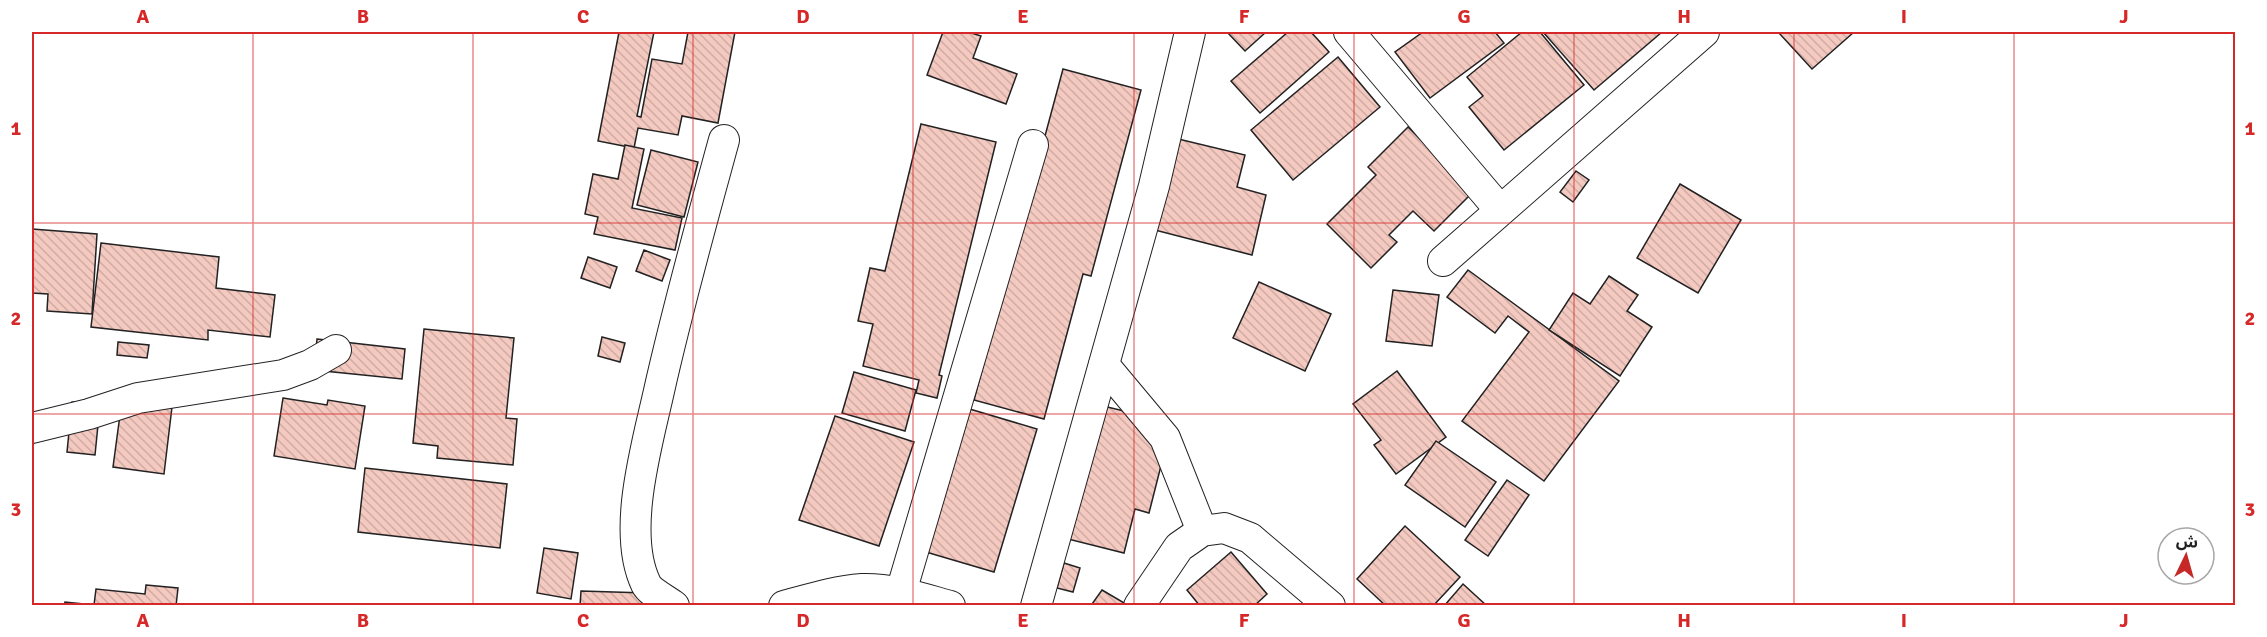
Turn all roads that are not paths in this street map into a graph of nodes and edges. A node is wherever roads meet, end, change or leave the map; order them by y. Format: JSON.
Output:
{"nodes":[{"id":1,"x":1190,"y":32,"type":"edge"},
{"id":2,"x":1349,"y":32,"type":"edge"},
{"id":3,"x":1704,"y":32,"type":"edge"},
{"id":4,"x":724,"y":140,"type":"dead end"},
{"id":5,"x":1033,"y":145,"type":"dead end"},
{"id":6,"x":1500,"y":210,"type":"junction"},
{"id":7,"x":1443,"y":261,"type":"dead end"},
{"id":8,"x":336,"y":350,"type":"dead end"},
{"id":9,"x":1104,"y":365,"type":"junction"},
{"id":10,"x":32,"y":429,"type":"edge"},
{"id":11,"x":1202,"y":531,"type":"junction"},
{"id":12,"x":901,"y":592,"type":"junction"},
{"id":13,"x":674,"y":606,"type":"edge"},
{"id":14,"x":784,"y":606,"type":"edge"},
{"id":15,"x":950,"y":606,"type":"edge"},
{"id":16,"x":1036,"y":606,"type":"edge"},
{"id":17,"x":1139,"y":606,"type":"edge"},
{"id":18,"x":1330,"y":606,"type":"edge"}],
"edges":[{"from":1,"to":9,"type":"street"},
{"from":2,"to":6,"type":"street"},
{"from":3,"to":6,"type":"street"},
{"from":4,"to":13,"type":"street"},
{"from":5,"to":12,"type":"street"},
{"from":6,"to":7,"type":"street"},
{"from":8,"to":10,"type":"street"},
{"from":9,"to":11,"type":"street"},
{"from":9,"to":16,"type":"street"},
{"from":11,"to":17,"type":"street"},
{"from":11,"to":18,"type":"street"},
{"from":12,"to":14,"type":"street"},
{"from":12,"to":15,"type":"street"}]}
